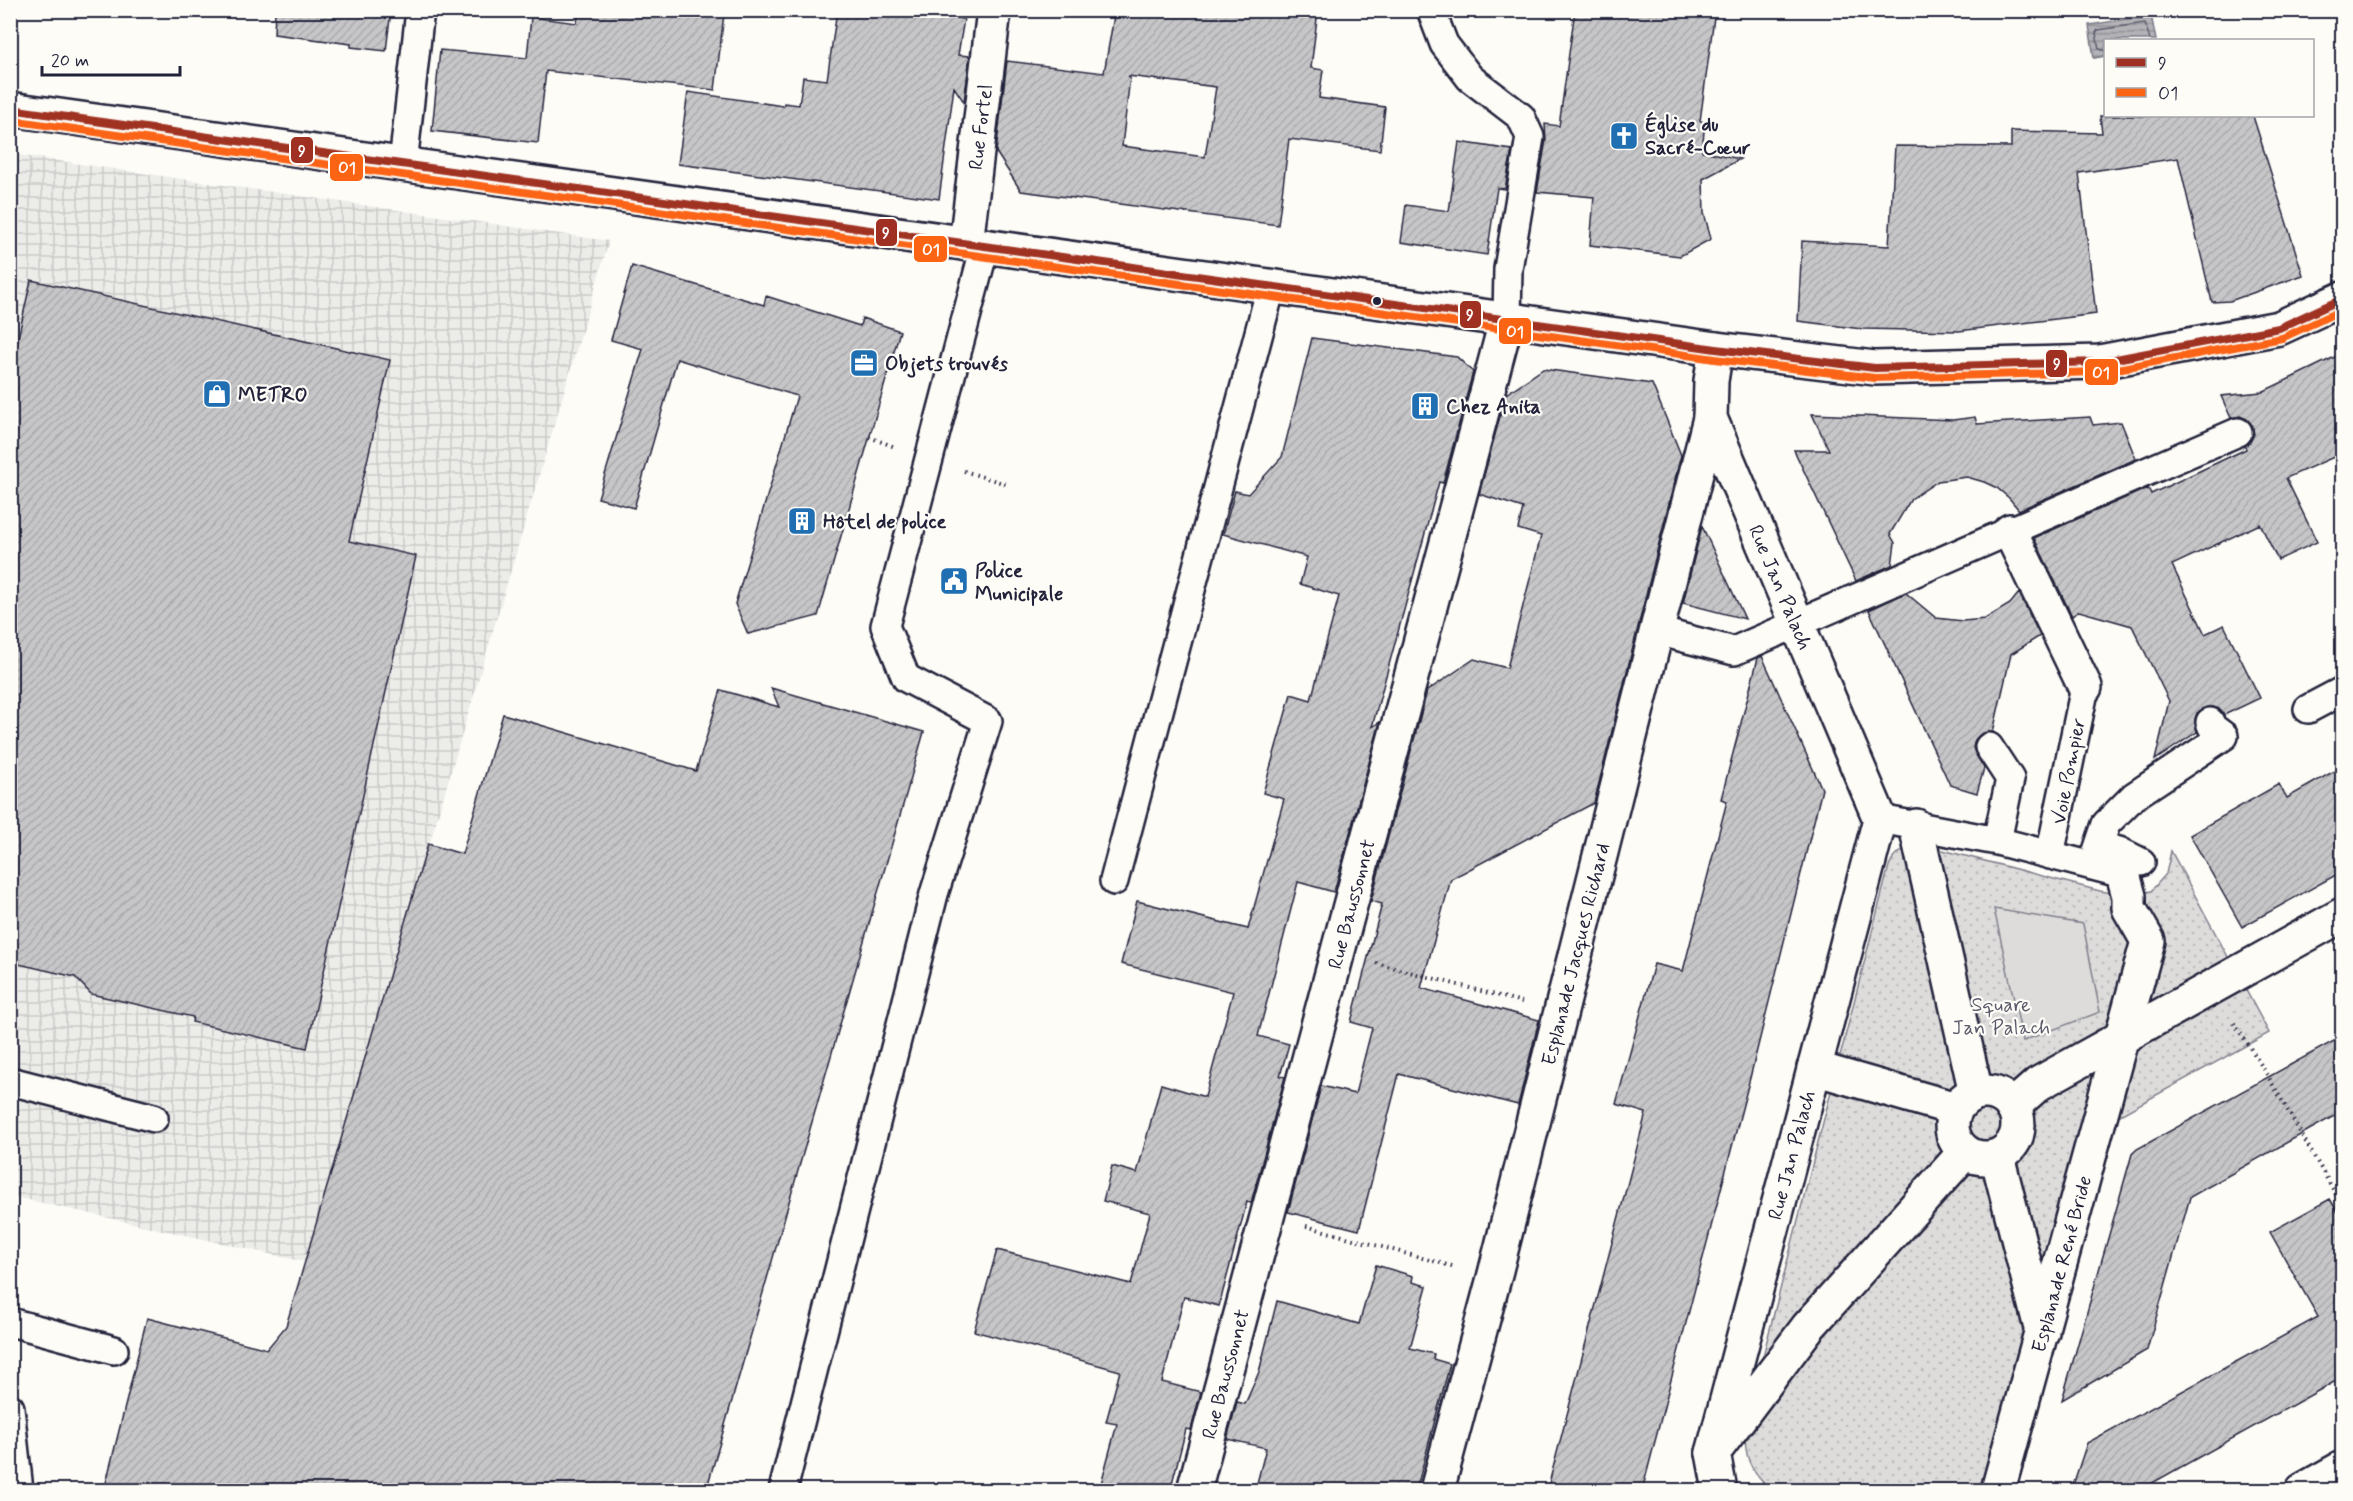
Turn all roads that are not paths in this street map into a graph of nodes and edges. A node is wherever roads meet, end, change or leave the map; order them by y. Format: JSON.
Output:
{"nodes":[{"id":1,"x":420,"y":10,"type":"edge"},
{"id":2,"x":994,"y":10,"type":"edge"},
{"id":3,"x":1431,"y":10,"type":"edge"},
{"id":4,"x":10,"y":109,"type":"edge"},
{"id":5,"x":403,"y":164,"type":"junction"},
{"id":6,"x":976,"y":245,"type":"junction"},
{"id":7,"x":1271,"y":287,"type":"junction"},
{"id":8,"x":2343,"y":299,"type":"edge"},
{"id":9,"x":1507,"y":318,"type":"junction"},
{"id":10,"x":1716,"y":349,"type":"junction"},
{"id":11,"x":1710,"y":417,"type":"junction"},
{"id":12,"x":2238,"y":432,"type":"dead end"},
{"id":13,"x":2010,"y":531,"type":"junction"},
{"id":14,"x":1797,"y":624,"type":"junction"},
{"id":15,"x":1657,"y":631,"type":"junction"},
{"id":16,"x":2085,"y":687,"type":"joint"},
{"id":17,"x":2343,"y":691,"type":"edge"},
{"id":18,"x":2308,"y":709,"type":"dead end"},
{"id":19,"x":2210,"y":722,"type":"dead end"},
{"id":20,"x":1989,"y":747,"type":"dead end"},
{"id":21,"x":1880,"y":819,"type":"junction"},
{"id":22,"x":1916,"y":826,"type":"junction"},
{"id":23,"x":1997,"y":841,"type":"junction"},
{"id":24,"x":2050,"y":855,"type":"junction"},
{"id":25,"x":2096,"y":856,"type":"junction"},
{"id":26,"x":2132,"y":868,"type":"joint"},
{"id":27,"x":1114,"y":881,"type":"dead end"},
{"id":28,"x":2343,"y":915,"type":"edge"},
{"id":29,"x":2122,"y":1038,"type":"junction"},
{"id":30,"x":1814,"y":1068,"type":"junction"},
{"id":31,"x":10,"y":1080,"type":"edge"},
{"id":32,"x":1966,"y":1101,"type":"junction"},
{"id":33,"x":2013,"y":1107,"type":"junction"},
{"id":34,"x":154,"y":1118,"type":"dead end"},
{"id":35,"x":1965,"y":1152,"type":"junction"},
{"id":36,"x":1997,"y":1156,"type":"junction"},
{"id":37,"x":10,"y":1322,"type":"edge"},
{"id":38,"x":2043,"y":1334,"type":"junction"},
{"id":39,"x":114,"y":1350,"type":"dead end"},
{"id":40,"x":10,"y":1408,"type":"edge"},
{"id":41,"x":1713,"y":1453,"type":"junction"},
{"id":42,"x":2343,"y":1468,"type":"edge"},
{"id":43,"x":20,"y":1491,"type":"edge"},
{"id":44,"x":783,"y":1491,"type":"edge"},
{"id":45,"x":1194,"y":1491,"type":"edge"},
{"id":46,"x":1437,"y":1491,"type":"edge"},
{"id":47,"x":1720,"y":1491,"type":"edge"},
{"id":48,"x":1998,"y":1491,"type":"edge"},
{"id":49,"x":2303,"y":1491,"type":"edge"}],
"edges":[{"from":1,"to":5,"type":"lane"},
{"from":2,"to":6,"type":"street","name":"Rue Fortel"},
{"from":3,"to":9,"type":"lane"},
{"from":4,"to":5,"type":"street"},
{"from":5,"to":6,"type":"street"},
{"from":6,"to":7,"type":"street"},
{"from":6,"to":44,"type":"lane"},
{"from":7,"to":9,"type":"street"},
{"from":7,"to":27,"type":"lane"},
{"from":8,"to":10,"type":"street"},
{"from":9,"to":10,"type":"street"},
{"from":9,"to":45,"type":"street","name":"Rue Baussonnet"},
{"from":10,"to":11,"type":"street","name":"Rue Jan Palach"},
{"from":11,"to":14,"type":"street","name":"Rue Jan Palach"},
{"from":11,"to":15,"type":"street","name":"Esplanade Jacques Richard"},
{"from":12,"to":13,"type":"lane"},
{"from":13,"to":14,"type":"lane"},
{"from":13,"to":16,"type":"street"},
{"from":14,"to":15,"type":"lane"},
{"from":14,"to":21,"type":"street","name":"Rue Jan Palach"},
{"from":15,"to":46,"type":"street","name":"Esplanade Jacques Richard"},
{"from":16,"to":24,"type":"lane","name":"Voie Pompier"},
{"from":17,"to":18,"type":"lane"},
{"from":19,"to":25,"type":"lane"},
{"from":20,"to":23,"type":"lane"},
{"from":21,"to":22,"type":"lane"},
{"from":21,"to":30,"type":"street","name":"Rue Jan Palach"},
{"from":22,"to":23,"type":"lane"},
{"from":22,"to":32,"type":"street"},
{"from":23,"to":24,"type":"lane"},
{"from":24,"to":25,"type":"lane"},
{"from":25,"to":26,"type":"lane"},
{"from":26,"to":29,"type":"street","name":"Esplanade René Bride"},
{"from":28,"to":29,"type":"street"},
{"from":29,"to":33,"type":"street"},
{"from":29,"to":38,"type":"street","name":"Esplanade René Bride"},
{"from":30,"to":32,"type":"street"},
{"from":30,"to":41,"type":"street","name":"Rue Jan Palach"},
{"from":31,"to":34,"type":"lane"},
{"from":32,"to":33,"type":"street"},
{"from":32,"to":35,"type":"street"},
{"from":33,"to":36,"type":"street"},
{"from":35,"to":36,"type":"street"},
{"from":35,"to":41,"type":"street"},
{"from":36,"to":38,"type":"street"},
{"from":37,"to":39,"type":"lane"},
{"from":38,"to":48,"type":"street","name":"Esplanade René Bride"},
{"from":40,"to":43,"type":"lane"},
{"from":41,"to":47,"type":"street","name":"Rue Jan Palach"},
{"from":42,"to":49,"type":"street"}]}
